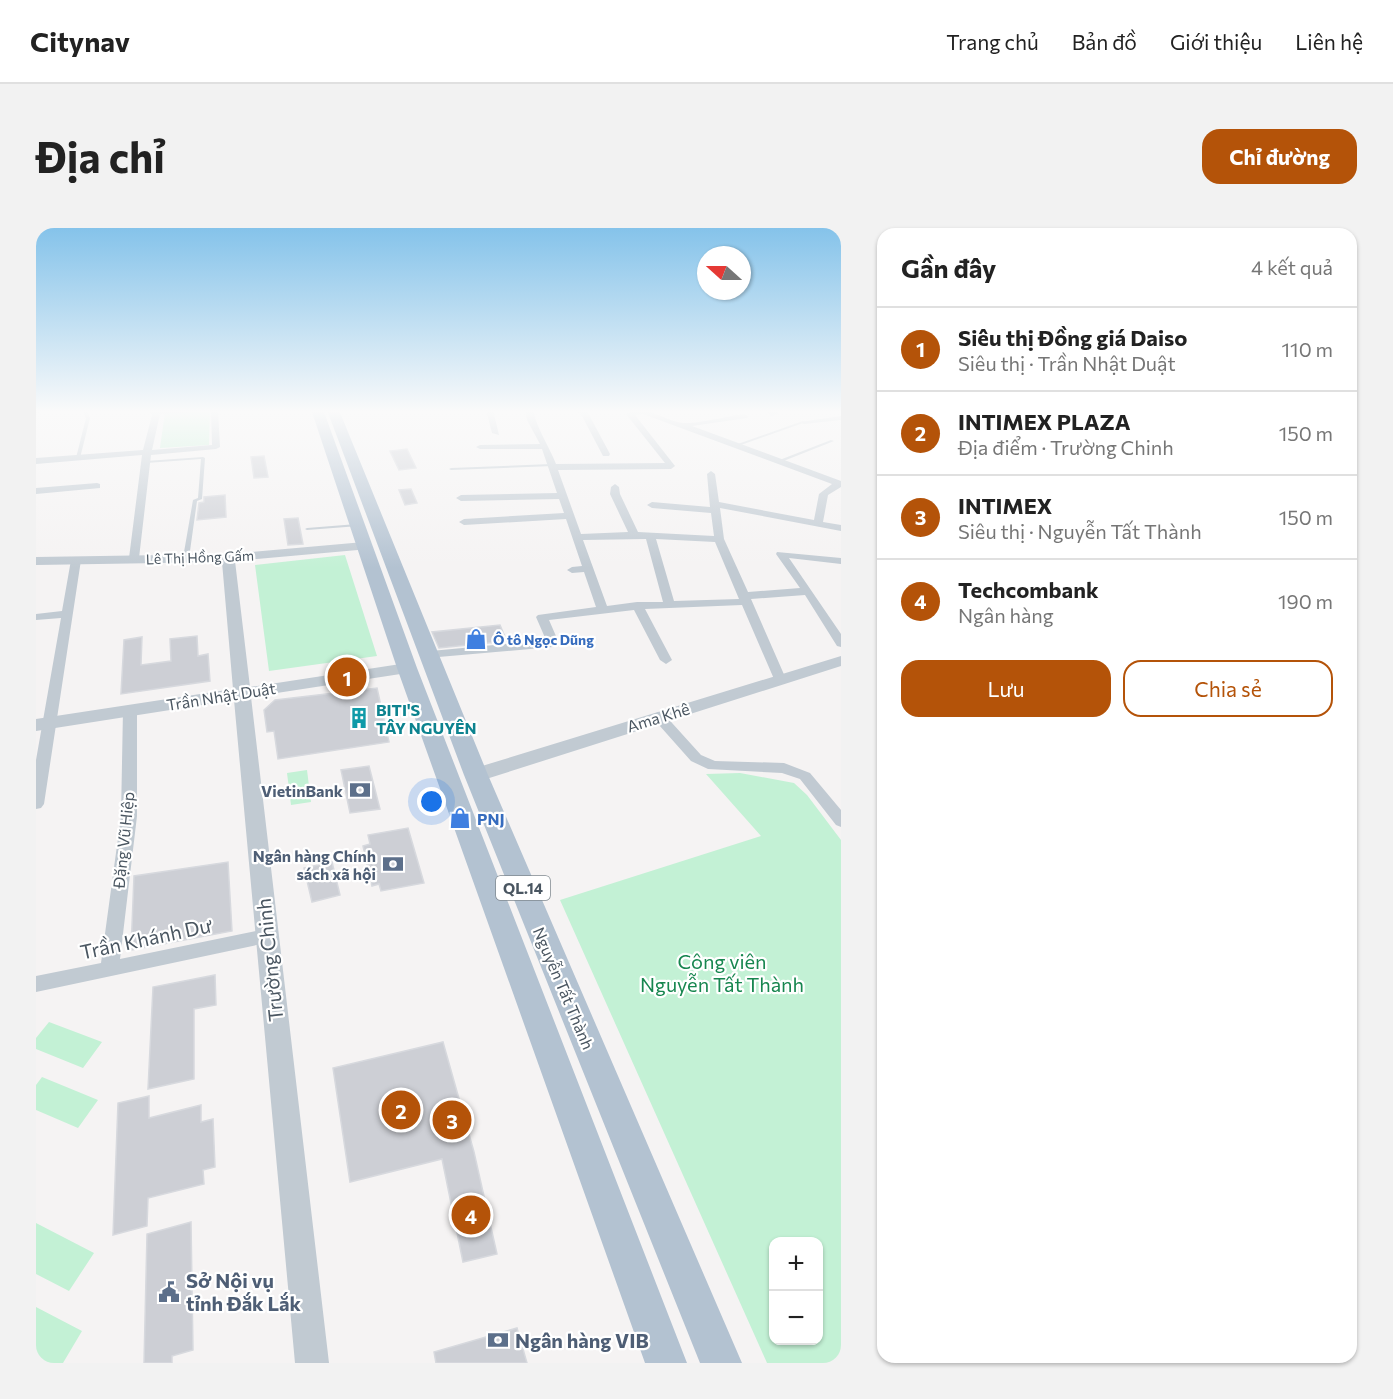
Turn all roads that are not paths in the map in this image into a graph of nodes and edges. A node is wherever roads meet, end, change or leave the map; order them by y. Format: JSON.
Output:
{"nodes":[{"id":1,"x":145,"y":463,"type":"edge"},
{"id":2,"x":203,"y":463,"type":"edge"},
{"id":3,"x":335,"y":463,"type":"edge"},
{"id":4,"x":354,"y":463,"type":"edge"},
{"id":5,"x":550,"y":463,"type":"edge"},
{"id":6,"x":669,"y":463,"type":"edge"},
{"id":7,"x":784,"y":463,"type":"edge"},
{"id":8,"x":96,"y":466,"type":"dead end"},
{"id":9,"x":551,"y":466,"type":"junction"},
{"id":10,"x":76,"y":468,"type":"dead end"},
{"id":11,"x":66,"y":469,"type":"dead end"},
{"id":12,"x":451,"y":469,"type":"dead end"},
{"id":13,"x":56,"y":470,"type":"dead end"},
{"id":14,"x":711,"y":474,"type":"dead end"},
{"id":15,"x":839,"y":483,"type":"edge"},
{"id":16,"x":97,"y":486,"type":"dead end"},
{"id":17,"x":615,"y":487,"type":"dead end"},
{"id":18,"x":36,"y":491,"type":"edge"},
{"id":19,"x":562,"y":496,"type":"junction"},
{"id":20,"x":461,"y":498,"type":"dead end"},
{"id":21,"x":652,"y":505,"type":"dead end"},
{"id":22,"x":714,"y":507,"type":"junction"},
{"id":23,"x":569,"y":516,"type":"junction"},
{"id":24,"x":464,"y":522,"type":"dead end"},
{"id":25,"x":819,"y":524,"type":"junction"},
{"id":26,"x":841,"y":528,"type":"edge"},
{"id":27,"x":307,"y":529,"type":"dead end"},
{"id":28,"x":360,"y":535,"type":"junction"},
{"id":29,"x":634,"y":535,"type":"junction"},
{"id":30,"x":650,"y":536,"type":"junction"},
{"id":31,"x":577,"y":537,"type":"junction"},
{"id":32,"x":718,"y":539,"type":"junction"},
{"id":33,"x":134,"y":558,"type":"junction"},
{"id":34,"x":186,"y":558,"type":"junction"},
{"id":35,"x":228,"y":558,"type":"junction"},
{"id":36,"x":76,"y":560,"type":"junction"},
{"id":37,"x":36,"y":561,"type":"edge"},
{"id":38,"x":841,"y":561,"type":"edge"},
{"id":39,"x":588,"y":569,"type":"junction"},
{"id":40,"x":572,"y":570,"type":"dead end"},
{"id":41,"x":808,"y":591,"type":"junction"},
{"id":42,"x":745,"y":599,"type":"junction"},
{"id":43,"x":669,"y":603,"type":"junction"},
{"id":44,"x":637,"y":605,"type":"junction"},
{"id":45,"x":602,"y":608,"type":"junction"},
{"id":46,"x":67,"y":614,"type":"junction"},
{"id":47,"x":36,"y":617,"type":"edge"},
{"id":48,"x":841,"y":643,"type":"edge"},
{"id":49,"x":431,"y":656,"type":"junction"},
{"id":50,"x":666,"y":660,"type":"dead end"},
{"id":51,"x":841,"y":661,"type":"edge"},
{"id":52,"x":407,"y":668,"type":"junction"},
{"id":53,"x":780,"y":679,"type":"junction"},
{"id":54,"x":242,"y":692,"type":"junction"},
{"id":55,"x":130,"y":710,"type":"junction"},
{"id":56,"x":658,"y":716,"type":"junction"},
{"id":57,"x":43,"y":724,"type":"edge"},
{"id":58,"x":476,"y":775,"type":"junction"},
{"id":59,"x":449,"y":780,"type":"junction"},
{"id":60,"x":36,"y":804,"type":"edge"},
{"id":61,"x":841,"y":821,"type":"edge"},
{"id":62,"x":266,"y":936,"type":"junction"},
{"id":63,"x":109,"y":969,"type":"junction"},
{"id":64,"x":36,"y":984,"type":"edge"},
{"id":65,"x":312,"y":1363,"type":"edge"},
{"id":66,"x":666,"y":1363,"type":"edge"},
{"id":67,"x":721,"y":1363,"type":"edge"}],
"edges":[{"from":1,"to":33,"type":"street"},
{"from":2,"to":34,"type":"lane"},
{"from":3,"to":28,"type":"main road","name":"Nguyễn Tất Thành","number":"QL.14"},
{"from":4,"to":49,"type":"main road","name":"Nguyễn Tất Thành","number":"QL.14"},
{"from":5,"to":9,"type":"street"},
{"from":6,"to":9,"type":"street"},
{"from":7,"to":15,"type":"street"},
{"from":8,"to":10,"type":"street"},
{"from":9,"to":12,"type":"lane"},
{"from":9,"to":19,"type":"street"},
{"from":11,"to":13,"type":"street"},
{"from":14,"to":22,"type":"street"},
{"from":15,"to":25,"type":"street"},
{"from":16,"to":18,"type":"street"},
{"from":17,"to":29,"type":"street"},
{"from":19,"to":20,"type":"street"},
{"from":19,"to":23,"type":"street"},
{"from":21,"to":22,"type":"street"},
{"from":22,"to":25,"type":"street"},
{"from":22,"to":32,"type":"street"},
{"from":23,"to":24,"type":"street"},
{"from":23,"to":31,"type":"street"},
{"from":25,"to":26,"type":"street"},
{"from":27,"to":28,"type":"lane"},
{"from":28,"to":35,"type":"street","name":"Lê Thị Hồng Gấm"},
{"from":28,"to":52,"type":"main road","name":"Nguyễn Tất Thành","number":"QL.14"},
{"from":29,"to":30,"type":"street"},
{"from":29,"to":31,"type":"street"},
{"from":30,"to":32,"type":"street"},
{"from":30,"to":43,"type":"street"},
{"from":31,"to":39,"type":"street"},
{"from":32,"to":42,"type":"street"},
{"from":33,"to":34,"type":"street","name":"Lê Thị Hồng Gấm"},
{"from":33,"to":36,"type":"street","name":"Lê Thị Hồng Gấm"},
{"from":34,"to":35,"type":"street","name":"Lê Thị Hồng Gấm"},
{"from":35,"to":54,"type":"street","name":"Trường Chinh"},
{"from":36,"to":37,"type":"street","name":"Lê Thị Hồng Gấm"},
{"from":36,"to":46,"type":"street"},
{"from":38,"to":41,"type":"street"},
{"from":39,"to":40,"type":"street"},
{"from":39,"to":45,"type":"street"},
{"from":41,"to":42,"type":"street"},
{"from":41,"to":48,"type":"street"},
{"from":42,"to":43,"type":"street"},
{"from":42,"to":53,"type":"street"},
{"from":43,"to":44,"type":"street"},
{"from":44,"to":45,"type":"street"},
{"from":44,"to":50,"type":"street"},
{"from":45,"to":49,"type":"street"},
{"from":46,"to":47,"type":"street"},
{"from":46,"to":57,"type":"street"},
{"from":49,"to":58,"type":"main road","name":"Nguyễn Tất Thành","number":"QL.14"},
{"from":51,"to":53,"type":"street","name":"Ama Khê"},
{"from":52,"to":54,"type":"street","name":"Trần Nhật Duật"},
{"from":52,"to":59,"type":"main road","name":"Nguyễn Tất Thành","number":"QL.14"},
{"from":53,"to":56,"type":"street","name":"Ama Khê"},
{"from":54,"to":55,"type":"street","name":"Trần Nhật Duật"},
{"from":54,"to":62,"type":"street","name":"Trường Chinh"},
{"from":55,"to":57,"type":"street","name":"Trần Nhật Duật"},
{"from":55,"to":63,"type":"street","name":"Đặng Vũ Hiệp"},
{"from":56,"to":58,"type":"street","name":"Ama Khê"},
{"from":56,"to":61,"type":"street"},
{"from":57,"to":60,"type":"street"},
{"from":58,"to":59,"type":"main road"},
{"from":58,"to":67,"type":"main road","name":"Nguyễn Tất Thành","number":"QL.14"},
{"from":59,"to":66,"type":"main road","name":"Nguyễn Tất Thành","number":"QL.14"},
{"from":62,"to":63,"type":"street","name":"Trần Khánh Dư"},
{"from":62,"to":65,"type":"street","name":"Trường Chinh"},
{"from":63,"to":64,"type":"street","name":"Trần Khánh Dư"}]}
